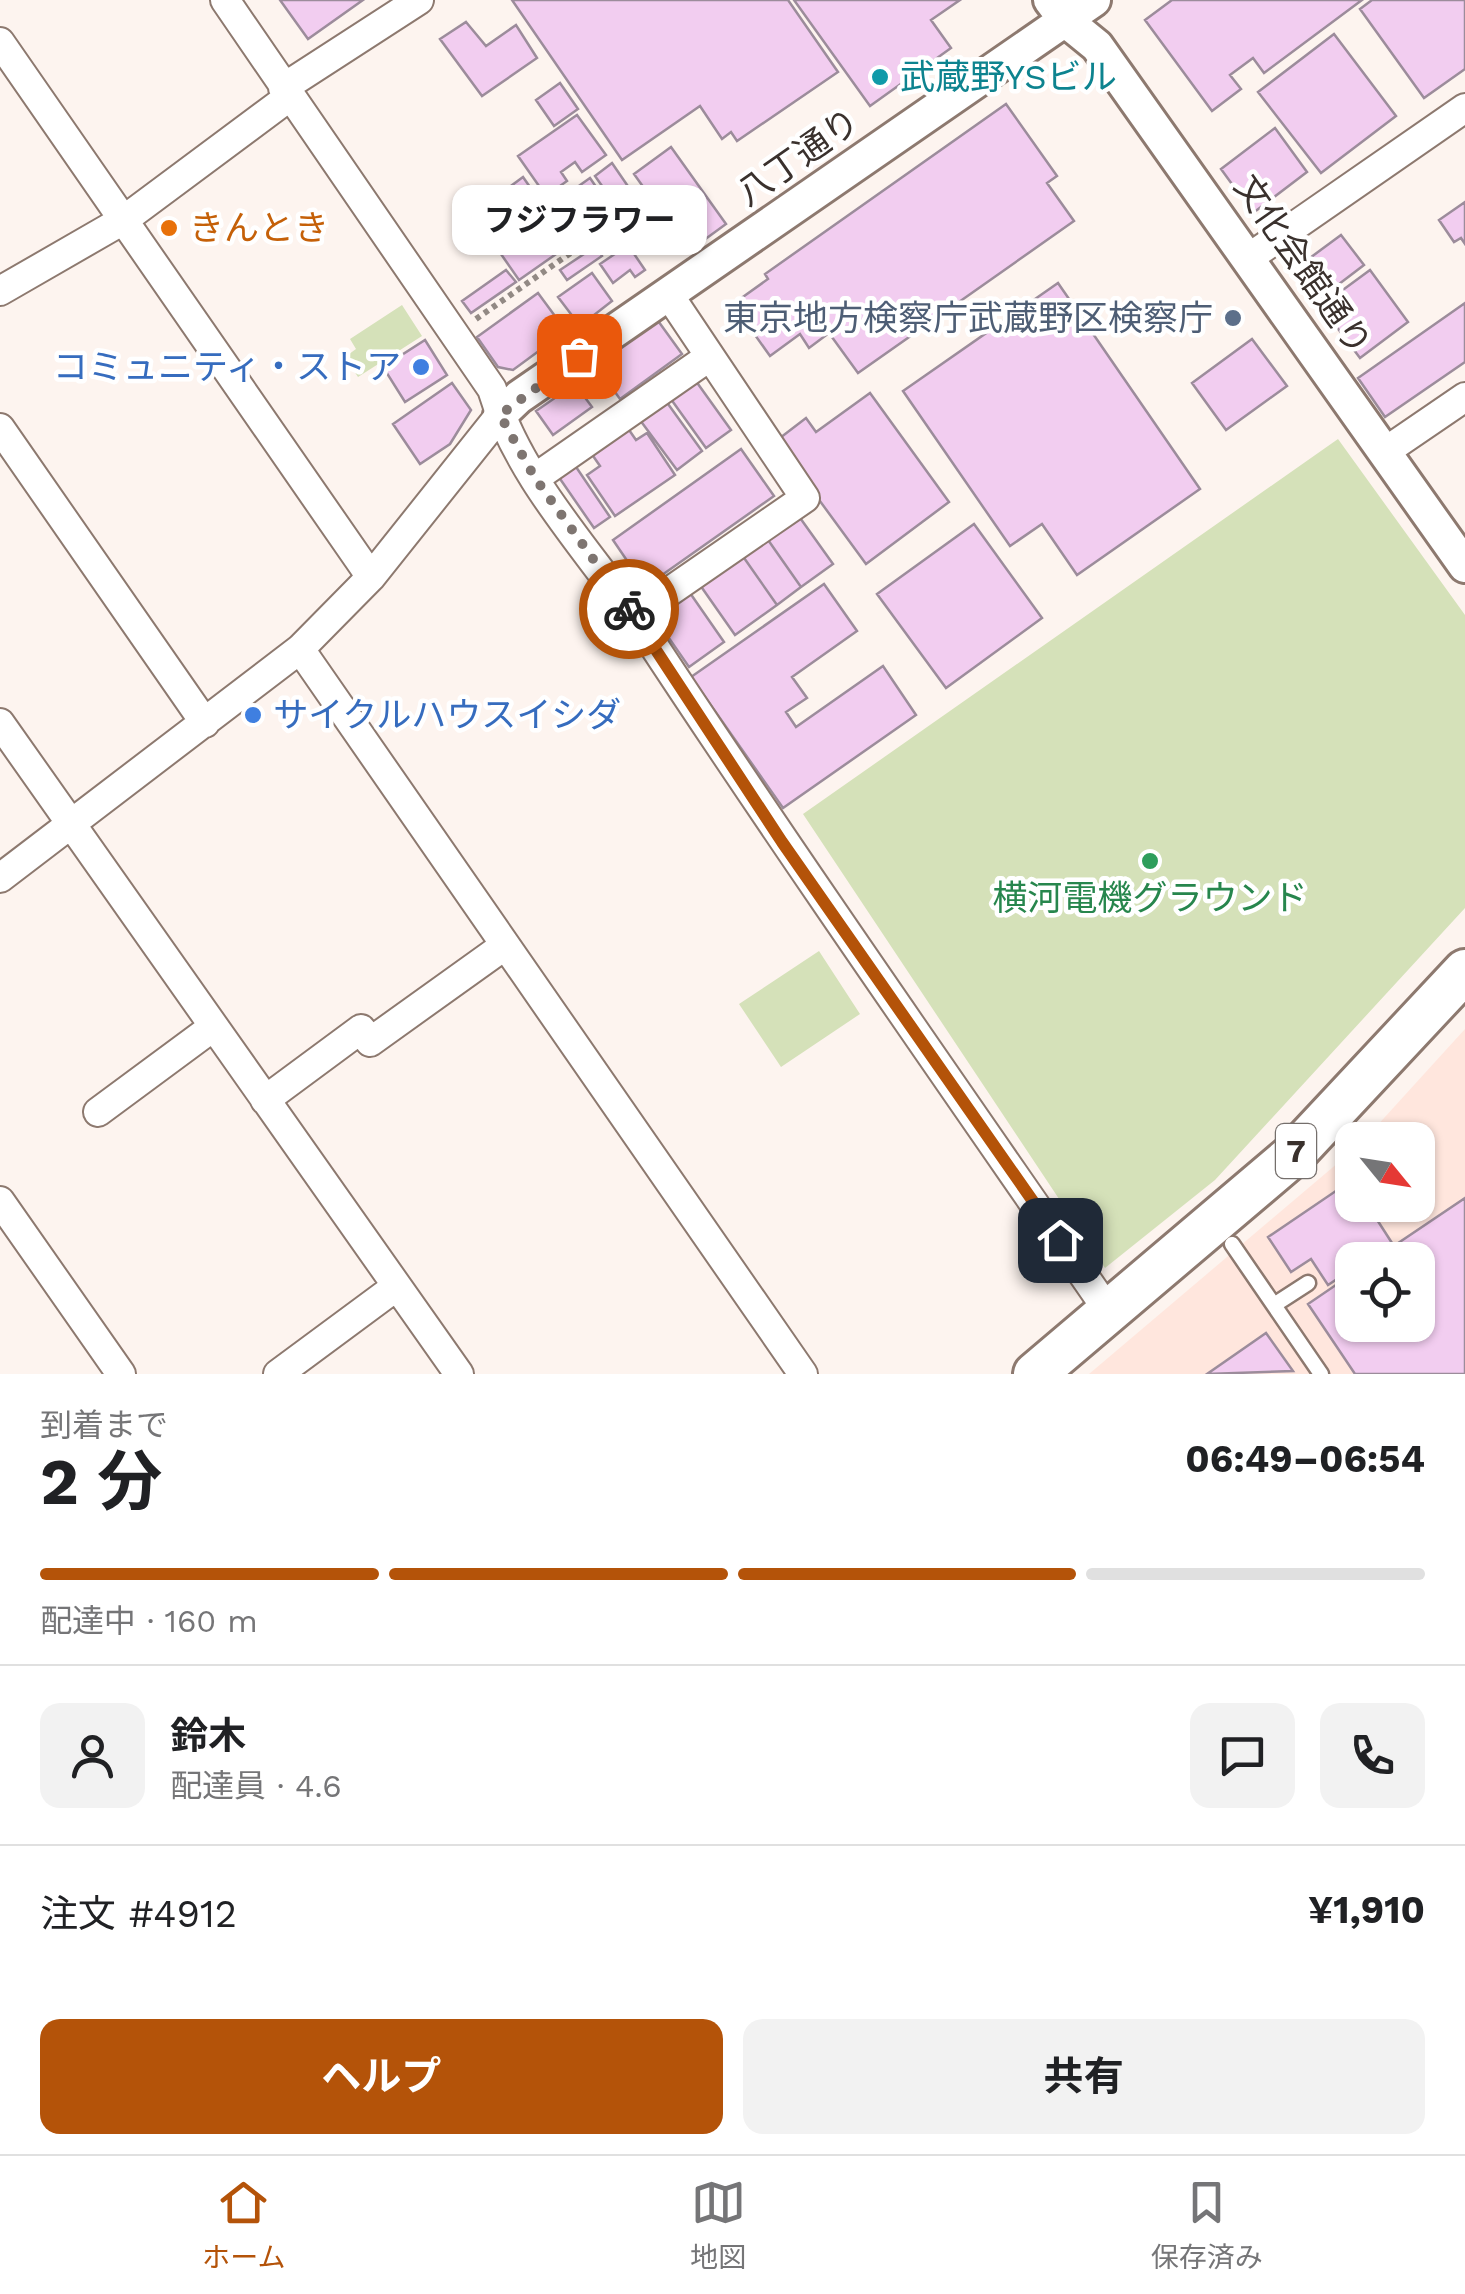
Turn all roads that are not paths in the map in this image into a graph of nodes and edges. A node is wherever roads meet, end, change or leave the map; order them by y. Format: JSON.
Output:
{"nodes":[{"id":1,"x":225,"y":0,"type":"edge"},
{"id":2,"x":418,"y":0,"type":"edge"},
{"id":3,"x":1094,"y":0,"type":"edge"},
{"id":4,"x":1058,"y":10,"type":"edge"},
{"id":5,"x":0,"y":42,"type":"edge"},
{"id":6,"x":286,"y":93,"type":"junction"},
{"id":7,"x":1465,"y":108,"type":"edge"},
{"id":8,"x":125,"y":219,"type":"junction"},
{"id":9,"x":1250,"y":257,"type":"junction"},
{"id":10,"x":0,"y":291,"type":"edge"},
{"id":11,"x":669,"y":295,"type":"junction"},
{"id":12,"x":709,"y":357,"type":"junction"},
{"id":13,"x":1465,"y":397,"type":"edge"},
{"id":14,"x":500,"y":415,"type":"junction"},
{"id":15,"x":0,"y":428,"type":"edge"},
{"id":16,"x":1386,"y":451,"type":"junction"},
{"id":17,"x":535,"y":478,"type":"junction"},
{"id":18,"x":1465,"y":566,"type":"edge"},
{"id":19,"x":371,"y":577,"type":"junction"},
{"id":20,"x":634,"y":616,"type":"junction"},
{"id":21,"x":300,"y":648,"type":"junction"},
{"id":22,"x":0,"y":723,"type":"edge"},
{"id":23,"x":205,"y":723,"type":"junction"},
{"id":24,"x":71,"y":826,"type":"junction"},
{"id":25,"x":0,"y":878,"type":"edge"},
{"id":26,"x":504,"y":946,"type":"junction"},
{"id":27,"x":1465,"y":971,"type":"edge"},
{"id":28,"x":214,"y":1027,"type":"junction"},
{"id":29,"x":265,"y":1100,"type":"junction"},
{"id":30,"x":98,"y":1112,"type":"dead end"},
{"id":31,"x":0,"y":1200,"type":"edge"},
{"id":32,"x":1232,"y":1244,"type":"dead end"},
{"id":33,"x":1308,"y":1283,"type":"dead end"},
{"id":34,"x":397,"y":1286,"type":"junction"},
{"id":35,"x":1274,"y":1305,"type":"junction"},
{"id":36,"x":1110,"y":1312,"type":"junction"},
{"id":37,"x":121,"y":1374,"type":"edge"},
{"id":38,"x":278,"y":1374,"type":"edge"},
{"id":39,"x":458,"y":1374,"type":"edge"},
{"id":40,"x":803,"y":1374,"type":"edge"},
{"id":41,"x":1035,"y":1374,"type":"edge"},
{"id":42,"x":1321,"y":1374,"type":"edge"}],
"edges":[{"from":1,"to":6,"type":"street"},
{"from":2,"to":6,"type":"street"},
{"from":3,"to":4,"type":"street","name":"八丁通り"},
{"from":4,"to":9,"type":"street","name":"文化会館通り"},
{"from":4,"to":11,"type":"street","name":"八丁通り"},
{"from":5,"to":8,"type":"street"},
{"from":6,"to":8,"type":"street"},
{"from":6,"to":14,"type":"street"},
{"from":7,"to":9,"type":"street"},
{"from":8,"to":10,"type":"street"},
{"from":8,"to":19,"type":"street"},
{"from":9,"to":16,"type":"street","name":"文化会館通り"},
{"from":11,"to":12,"type":"street"},
{"from":11,"to":14,"type":"street","name":"八丁通り"},
{"from":12,"to":17,"type":"street"},
{"from":12,"to":20,"type":"street"},
{"from":13,"to":16,"type":"street"},
{"from":14,"to":17,"type":"street"},
{"from":14,"to":19,"type":"street"},
{"from":15,"to":23,"type":"street"},
{"from":16,"to":18,"type":"street","name":"文化会館通り"},
{"from":17,"to":20,"type":"street"},
{"from":19,"to":21,"type":"street"},
{"from":20,"to":36,"type":"street"},
{"from":21,"to":23,"type":"street"},
{"from":21,"to":26,"type":"street"},
{"from":22,"to":24,"type":"street"},
{"from":23,"to":24,"type":"street"},
{"from":24,"to":25,"type":"street"},
{"from":24,"to":28,"type":"street"},
{"from":26,"to":29,"type":"street"},
{"from":26,"to":40,"type":"street"},
{"from":27,"to":36,"type":"main road","number":"7"},
{"from":28,"to":29,"type":"street"},
{"from":28,"to":30,"type":"street"},
{"from":29,"to":34,"type":"street"},
{"from":31,"to":37,"type":"street"},
{"from":32,"to":35,"type":"lane"},
{"from":33,"to":35,"type":"lane"},
{"from":34,"to":38,"type":"street"},
{"from":34,"to":39,"type":"street"},
{"from":35,"to":42,"type":"lane"},
{"from":36,"to":41,"type":"main road","number":"7"}]}
